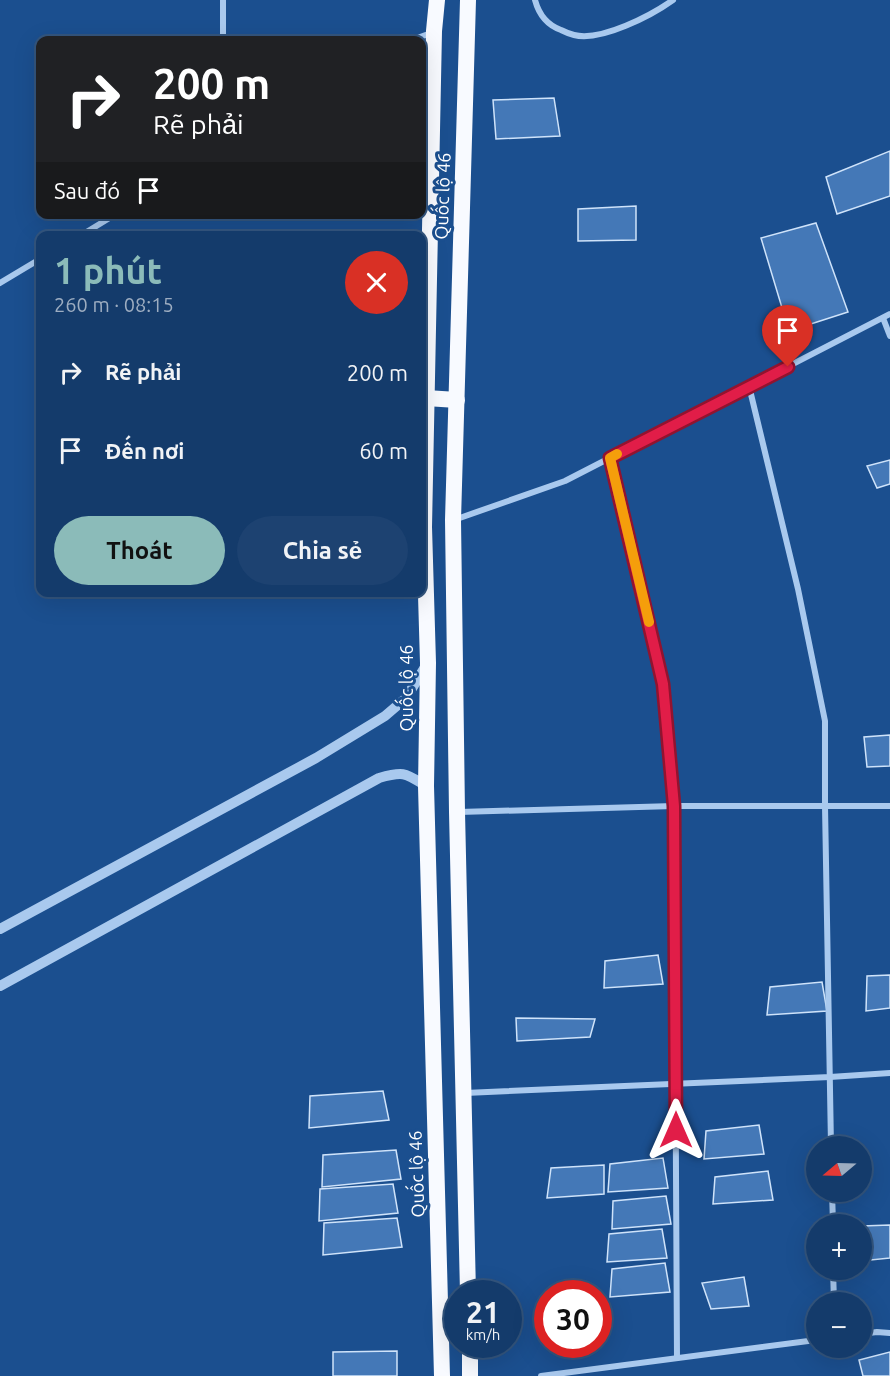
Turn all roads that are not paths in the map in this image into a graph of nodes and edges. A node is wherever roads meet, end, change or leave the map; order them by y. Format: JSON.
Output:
{"nodes":[{"id":1,"x":223,"y":0,"type":"edge"},
{"id":2,"x":437,"y":0,"type":"edge"},
{"id":3,"x":468,"y":0,"type":"edge"},
{"id":4,"x":535,"y":0,"type":"edge"},
{"id":5,"x":673,"y":0,"type":"edge"},
{"id":6,"x":434,"y":31,"type":"junction"},
{"id":7,"x":223,"y":36,"type":"edge"},
{"id":8,"x":422,"y":36,"type":"edge"},
{"id":9,"x":108,"y":219,"type":"edge"},
{"id":10,"x":88,"y":231,"type":"edge"},
{"id":11,"x":36,"y":261,"type":"edge"},
{"id":12,"x":0,"y":283,"type":"edge"},
{"id":13,"x":890,"y":314,"type":"edge"},
{"id":14,"x":883,"y":318,"type":"junction"},
{"id":15,"x":890,"y":336,"type":"edge"},
{"id":16,"x":749,"y":386,"type":"junction"},
{"id":17,"x":426,"y":398,"type":"joint"},
{"id":18,"x":457,"y":400,"type":"junction"},
{"id":19,"x":610,"y":458,"type":"junction"},
{"id":20,"x":453,"y":520,"type":"junction"},
{"id":21,"x":426,"y":595,"type":"edge"},
{"id":22,"x":428,"y":663,"type":"junction"},
{"id":23,"x":426,"y":786,"type":"junction"},
{"id":24,"x":674,"y":806,"type":"junction"},
{"id":25,"x":825,"y":806,"type":"junction"},
{"id":26,"x":890,"y":806,"type":"edge"},
{"id":27,"x":457,"y":812,"type":"junction"},
{"id":28,"x":0,"y":929,"type":"edge"},
{"id":29,"x":0,"y":986,"type":"edge"},
{"id":30,"x":890,"y":1073,"type":"edge"},
{"id":31,"x":830,"y":1077,"type":"junction"},
{"id":32,"x":675,"y":1084,"type":"junction"},
{"id":33,"x":464,"y":1093,"type":"junction"},
{"id":34,"x":831,"y":1136,"type":"edge"},
{"id":35,"x":468,"y":1280,"type":"edge"},
{"id":36,"x":872,"y":1333,"type":"edge"},
{"id":37,"x":890,"y":1333,"type":"edge"},
{"id":38,"x":806,"y":1341,"type":"edge"},
{"id":39,"x":470,"y":1358,"type":"edge"},
{"id":40,"x":677,"y":1358,"type":"junction"},
{"id":41,"x":442,"y":1376,"type":"edge"},
{"id":42,"x":470,"y":1376,"type":"edge"},
{"id":43,"x":542,"y":1376,"type":"edge"}],
"edges":[{"from":1,"to":7,"type":"street"},
{"from":2,"to":6,"type":"highway","name":"Quốc lộ 46"},
{"from":3,"to":18,"type":"highway","name":"Quốc lộ 46"},
{"from":4,"to":5,"type":"street"},
{"from":6,"to":8,"type":"street"},
{"from":6,"to":17,"type":"highway","name":"Quốc lộ 46"},
{"from":9,"to":10,"type":"street"},
{"from":11,"to":12,"type":"street"},
{"from":13,"to":14,"type":"street"},
{"from":14,"to":15,"type":"street"},
{"from":14,"to":16,"type":"street"},
{"from":16,"to":19,"type":"street"},
{"from":16,"to":25,"type":"street"},
{"from":17,"to":18,"type":"highway"},
{"from":18,"to":20,"type":"highway","name":"Quốc lộ 46"},
{"from":19,"to":20,"type":"street"},
{"from":19,"to":24,"type":"street"},
{"from":20,"to":27,"type":"highway","name":"Quốc lộ 46"},
{"from":21,"to":22,"type":"highway","name":"Quốc lộ 46"},
{"from":22,"to":23,"type":"highway","name":"Quốc lộ 46"},
{"from":22,"to":28,"type":"street"},
{"from":23,"to":29,"type":"street"},
{"from":23,"to":41,"type":"highway","name":"Quốc lộ 46"},
{"from":24,"to":25,"type":"street"},
{"from":24,"to":27,"type":"street"},
{"from":24,"to":32,"type":"street"},
{"from":25,"to":26,"type":"street"},
{"from":25,"to":31,"type":"street"},
{"from":27,"to":33,"type":"highway","name":"Quốc lộ 46"},
{"from":30,"to":31,"type":"street"},
{"from":31,"to":32,"type":"street"},
{"from":31,"to":34,"type":"street"},
{"from":32,"to":33,"type":"street"},
{"from":32,"to":40,"type":"street"},
{"from":33,"to":35,"type":"highway","name":"Quốc lộ 46"},
{"from":36,"to":37,"type":"street"},
{"from":38,"to":40,"type":"street"},
{"from":39,"to":42,"type":"highway"},
{"from":40,"to":43,"type":"street"}]}
